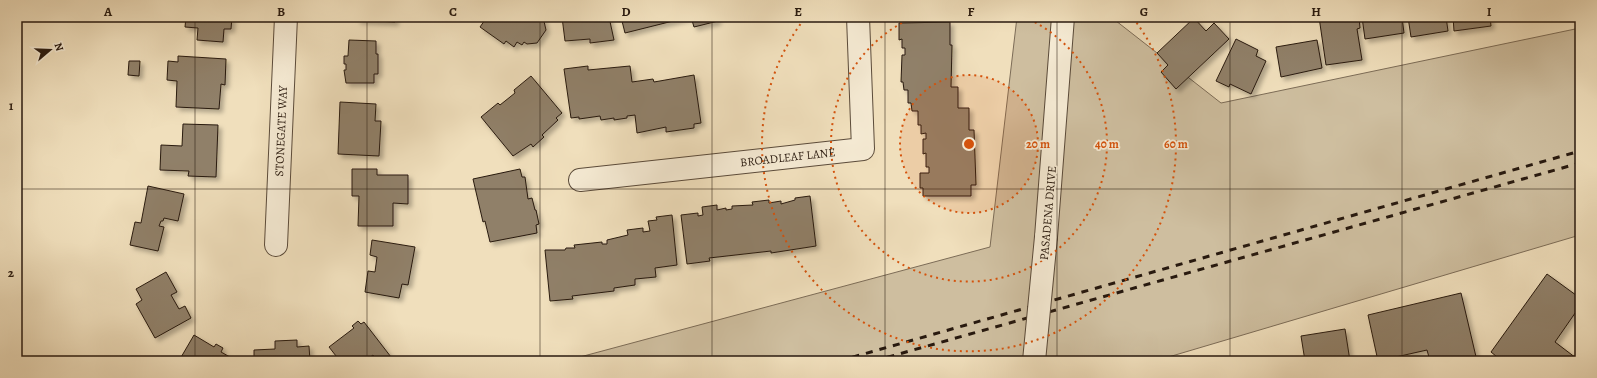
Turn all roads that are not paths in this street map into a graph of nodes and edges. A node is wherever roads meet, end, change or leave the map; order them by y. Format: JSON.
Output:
{"nodes":[{"id":1,"x":286,"y":17,"type":"edge"},
{"id":2,"x":858,"y":17,"type":"edge"},
{"id":3,"x":1063,"y":17,"type":"edge"},
{"id":4,"x":580,"y":180,"type":"dead end"},
{"id":5,"x":276,"y":245,"type":"dead end"},
{"id":6,"x":1034,"y":361,"type":"edge"}],
"edges":[{"from":1,"to":5,"type":"street","name":"STONEGATE WAY"},
{"from":2,"to":4,"type":"street","name":"BROADLEAF LANE"},
{"from":3,"to":6,"type":"street","name":"PASADENA DRIVE","bridge":true}]}
